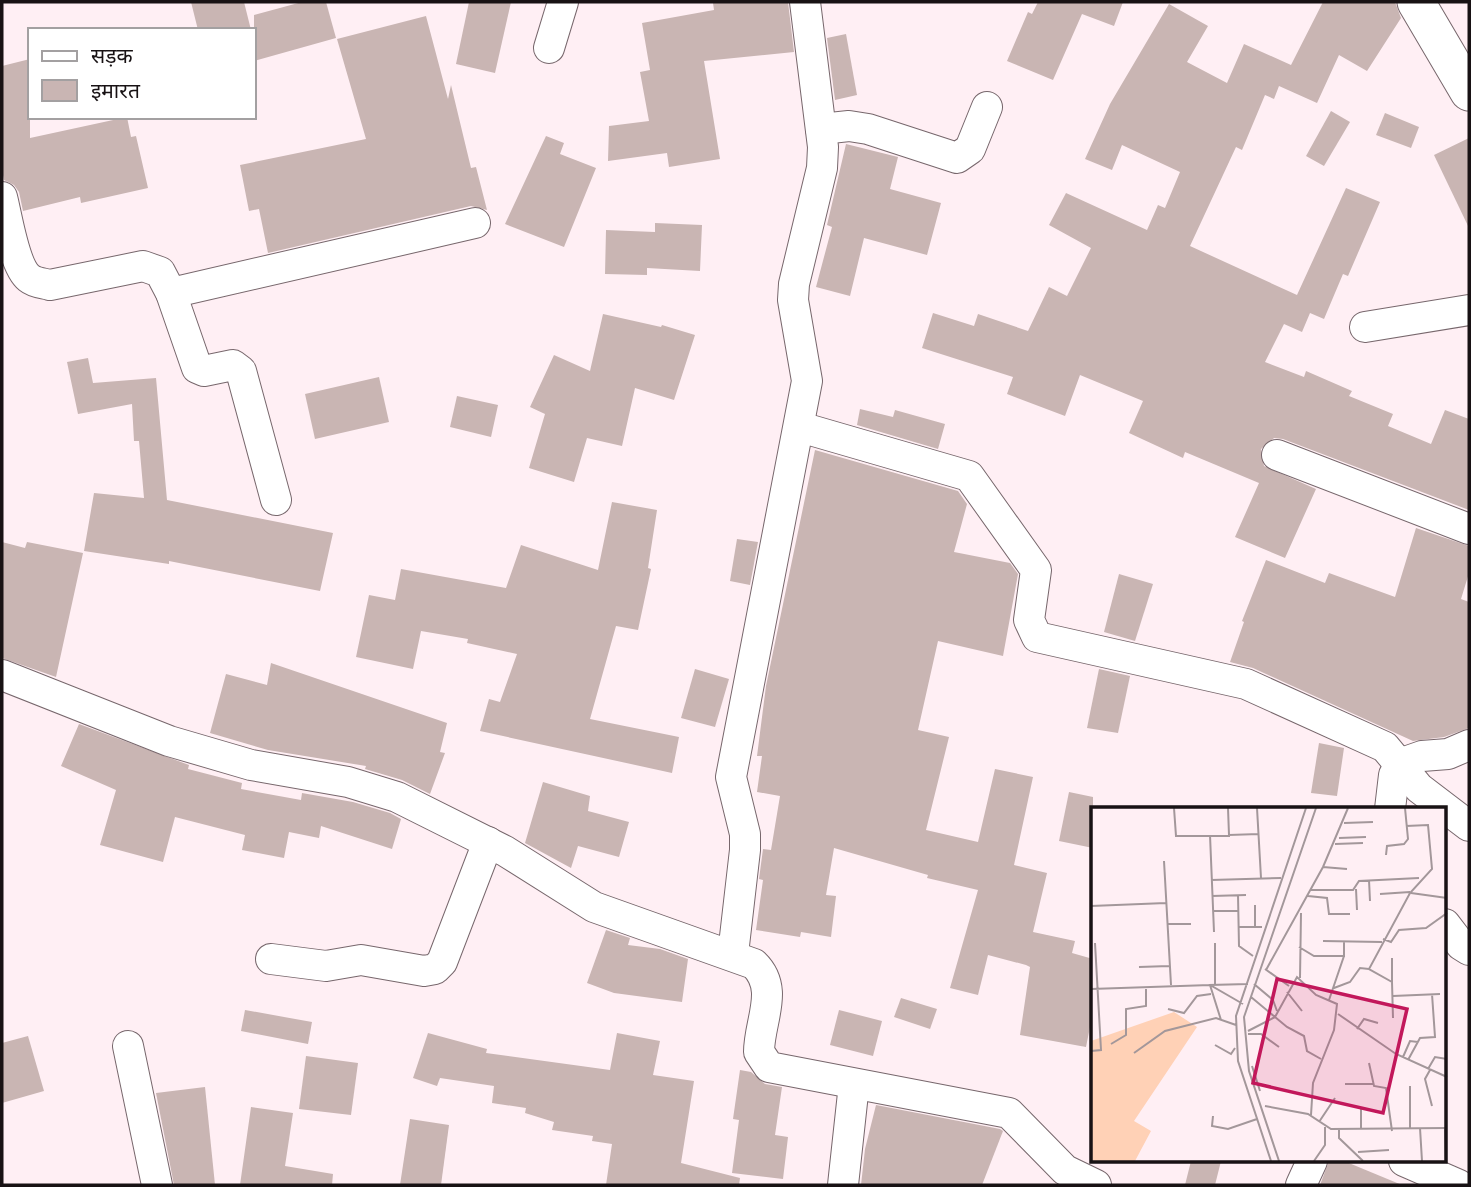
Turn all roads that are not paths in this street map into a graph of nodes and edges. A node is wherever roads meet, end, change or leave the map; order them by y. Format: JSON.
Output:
{"nodes":[{"id":1,"x":563,"y":2,"type":"edge"},
{"id":2,"x":805,"y":2,"type":"edge"},
{"id":3,"x":1416,"y":2,"type":"edge"},
{"id":4,"x":549,"y":48,"type":"dead end"},
{"id":5,"x":1469,"y":92,"type":"edge"},
{"id":6,"x":987,"y":107,"type":"dead end"},
{"id":7,"x":821,"y":129,"type":"junction"},
{"id":8,"x":2,"y":197,"type":"edge"},
{"id":9,"x":475,"y":223,"type":"dead end"},
{"id":10,"x":171,"y":293,"type":"junction"},
{"id":11,"x":1469,"y":310,"type":"edge"},
{"id":12,"x":1365,"y":327,"type":"dead end"},
{"id":13,"x":800,"y":427,"type":"junction"},
{"id":14,"x":1278,"y":455,"type":"dead end"},
{"id":15,"x":276,"y":500,"type":"dead end"},
{"id":16,"x":1469,"y":529,"type":"edge"},
{"id":17,"x":2,"y":675,"type":"edge"},
{"id":18,"x":1469,"y":745,"type":"edge"},
{"id":19,"x":1402,"y":763,"type":"junction"},
{"id":20,"x":1390,"y":807,"type":"edge"},
{"id":21,"x":1444,"y":807,"type":"edge"},
{"id":22,"x":1446,"y":809,"type":"edge"},
{"id":23,"x":1469,"y":826,"type":"edge"},
{"id":24,"x":488,"y":842,"type":"junction"},
{"id":25,"x":1446,"y":926,"type":"edge"},
{"id":26,"x":1469,"y":950,"type":"edge"},
{"id":27,"x":733,"y":954,"type":"junction"},
{"id":28,"x":271,"y":959,"type":"dead end"},
{"id":29,"x":128,"y":1046,"type":"dead end"},
{"id":30,"x":854,"y":1084,"type":"junction"},
{"id":31,"x":1312,"y":1162,"type":"edge"},
{"id":32,"x":1406,"y":1162,"type":"edge"},
{"id":33,"x":157,"y":1185,"type":"edge"},
{"id":34,"x":843,"y":1185,"type":"edge"},
{"id":35,"x":1096,"y":1185,"type":"edge"},
{"id":36,"x":1301,"y":1185,"type":"edge"},
{"id":37,"x":1459,"y":1185,"type":"edge"}],
"edges":[{"from":1,"to":4,"type":"street"},
{"from":2,"to":7,"type":"street"},
{"from":3,"to":5,"type":"street"},
{"from":6,"to":7,"type":"street"},
{"from":7,"to":13,"type":"street"},
{"from":8,"to":10,"type":"street"},
{"from":9,"to":10,"type":"street"},
{"from":10,"to":15,"type":"street"},
{"from":11,"to":12,"type":"street"},
{"from":13,"to":19,"type":"street"},
{"from":13,"to":27,"type":"street"},
{"from":14,"to":16,"type":"street"},
{"from":17,"to":24,"type":"street"},
{"from":18,"to":19,"type":"street"},
{"from":19,"to":20,"type":"street"},
{"from":19,"to":21,"type":"street"},
{"from":22,"to":23,"type":"street"},
{"from":24,"to":27,"type":"street"},
{"from":24,"to":28,"type":"street"},
{"from":25,"to":26,"type":"street"},
{"from":27,"to":30,"type":"street"},
{"from":29,"to":33,"type":"street"},
{"from":30,"to":34,"type":"street"},
{"from":30,"to":35,"type":"street"},
{"from":31,"to":36,"type":"street"},
{"from":32,"to":37,"type":"street"}]}
